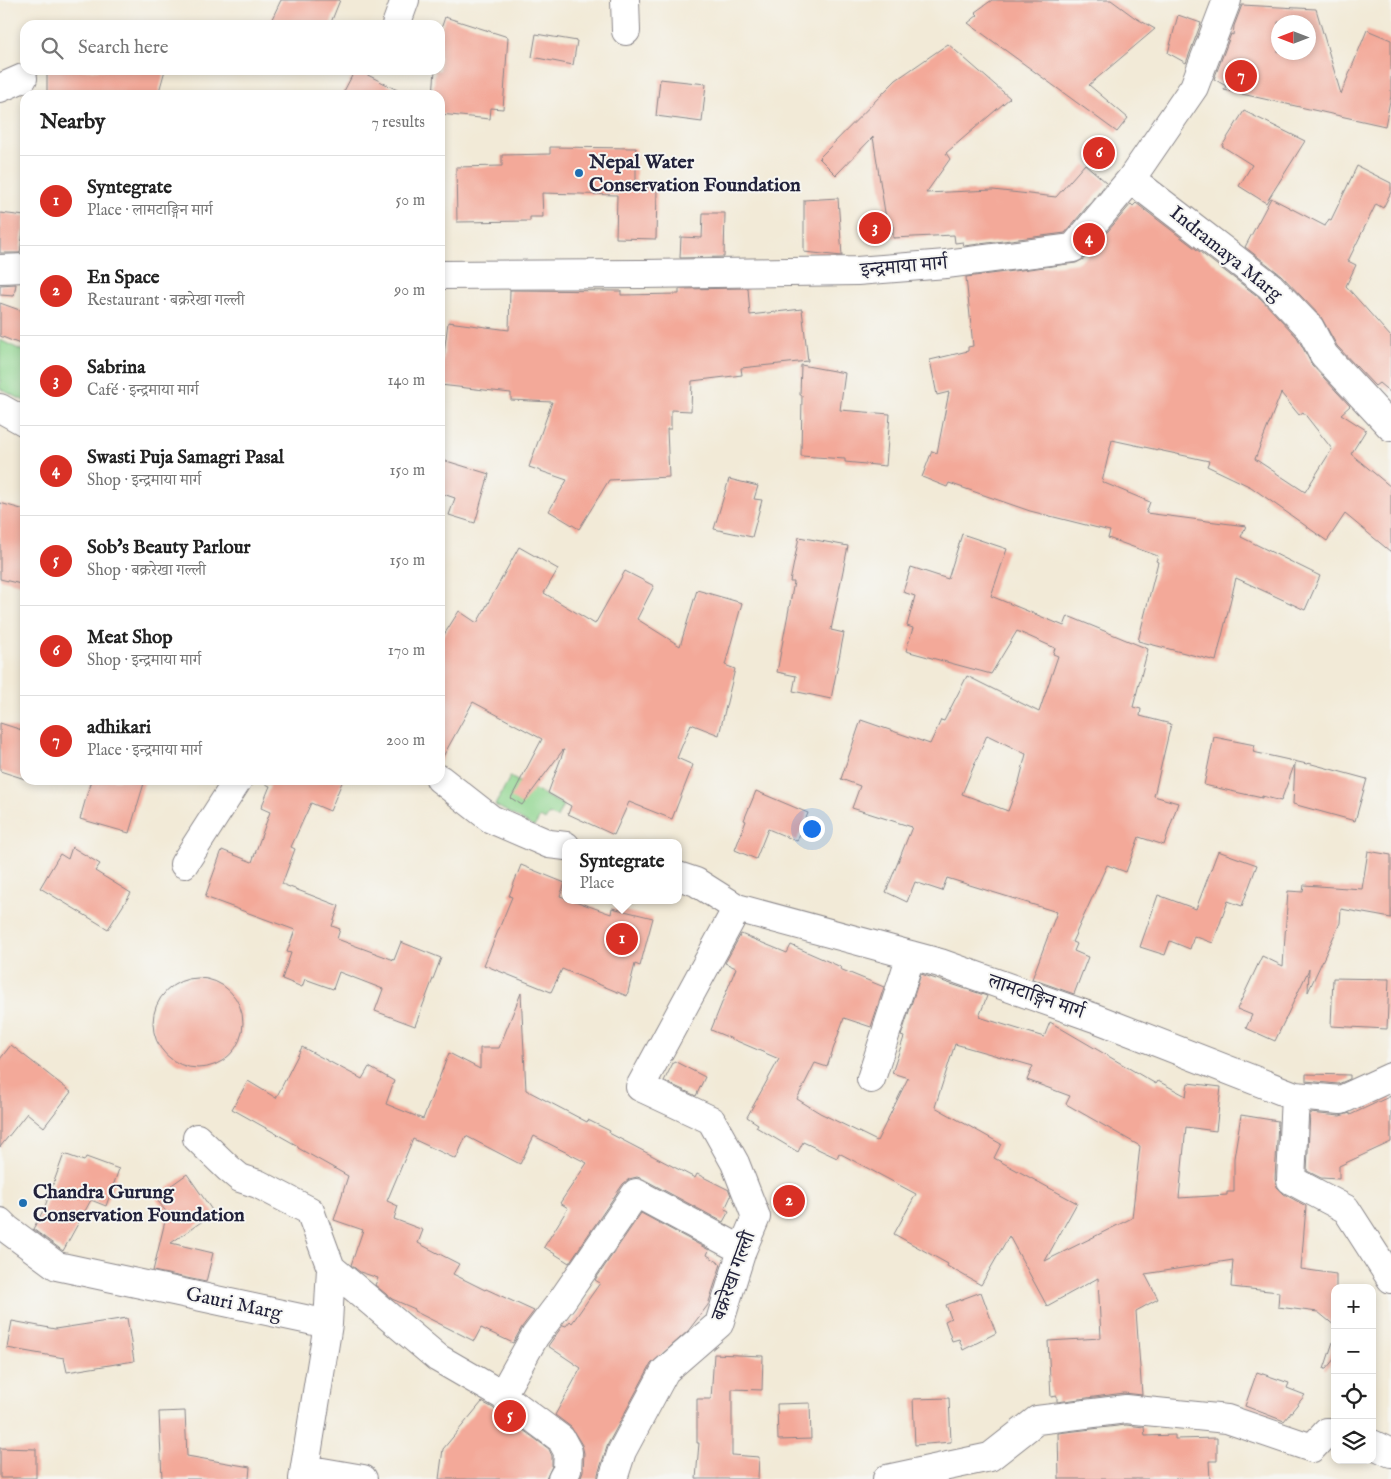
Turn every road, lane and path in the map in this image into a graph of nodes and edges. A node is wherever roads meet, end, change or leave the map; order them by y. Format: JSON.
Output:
{"nodes":[{"id":1,"x":405,"y":0,"type":"edge"},
{"id":2,"x":625,"y":0,"type":"edge"},
{"id":3,"x":1227,"y":0,"type":"edge"},
{"id":4,"x":398,"y":20,"type":"edge"},
{"id":5,"x":626,"y":31,"type":"dead end"},
{"id":6,"x":1131,"y":179,"type":"junction"},
{"id":7,"x":20,"y":268,"type":"edge"},
{"id":8,"x":0,"y":269,"type":"edge"},
{"id":9,"x":445,"y":274,"type":"edge"},
{"id":10,"x":0,"y":408,"type":"edge"},
{"id":11,"x":20,"y":419,"type":"edge"},
{"id":12,"x":1391,"y":427,"type":"edge"},
{"id":13,"x":445,"y":783,"type":"edge"},
{"id":14,"x":235,"y":785,"type":"edge"},
{"id":15,"x":562,"y":846,"type":"edge"},
{"id":16,"x":184,"y":864,"type":"dead end"},
{"id":17,"x":682,"y":877,"type":"edge"},
{"id":18,"x":737,"y":908,"type":"junction"},
{"id":19,"x":911,"y":955,"type":"junction"},
{"id":20,"x":871,"y":1079,"type":"dead end"},
{"id":21,"x":1390,"y":1079,"type":"edge"},
{"id":22,"x":1295,"y":1096,"type":"junction"},
{"id":23,"x":197,"y":1138,"type":"dead end"},
{"id":24,"x":0,"y":1222,"type":"edge"},
{"id":25,"x":742,"y":1250,"type":"junction"},
{"id":26,"x":331,"y":1268,"type":"junction"},
{"id":27,"x":1391,"y":1279,"type":"edge"},
{"id":28,"x":328,"y":1324,"type":"junction"},
{"id":29,"x":502,"y":1394,"type":"junction"},
{"id":30,"x":1331,"y":1432,"type":"edge"},
{"id":31,"x":1376,"y":1446,"type":"edge"},
{"id":32,"x":1391,"y":1453,"type":"edge"},
{"id":33,"x":304,"y":1474,"type":"edge"},
{"id":34,"x":363,"y":1479,"type":"edge"},
{"id":35,"x":562,"y":1479,"type":"edge"},
{"id":36,"x":613,"y":1479,"type":"edge"},
{"id":37,"x":887,"y":1479,"type":"edge"}],
"edges":[{"from":1,"to":4,"type":"street"},
{"from":2,"to":5,"type":"street"},
{"from":3,"to":6,"type":"street","name":"इन्द्रमाया मार्ग"},
{"from":6,"to":9,"type":"street","name":"इन्द्रमाया मार्ग"},
{"from":6,"to":12,"type":"street","name":"Indramaya Marg"},
{"from":7,"to":8,"type":"street"},
{"from":10,"to":11,"type":"street"},
{"from":13,"to":15,"type":"street"},
{"from":14,"to":16,"type":"street"},
{"from":17,"to":18,"type":"street","name":"लामटाङ्गिन मार्ग"},
{"from":18,"to":19,"type":"street","name":"लामटाङ्गिन मार्ग"},
{"from":18,"to":25,"type":"street","name":"बक्ररेखा गल्ली"},
{"from":19,"to":20,"type":"street"},
{"from":19,"to":22,"type":"street","name":"लामटाङ्गिन मार्ग"},
{"from":21,"to":22,"type":"street","name":"लामटाङ्गिन मार्ग"},
{"from":22,"to":27,"type":"street"},
{"from":23,"to":26,"type":"street"},
{"from":24,"to":28,"type":"street","name":"Gauri Marg"},
{"from":25,"to":29,"type":"street"},
{"from":25,"to":36,"type":"street","name":"बक्ररेखा गल्ली"},
{"from":26,"to":28,"type":"street"},
{"from":26,"to":29,"type":"street"},
{"from":28,"to":33,"type":"street"},
{"from":29,"to":35,"type":"street"},
{"from":30,"to":37,"type":"street"},
{"from":31,"to":32,"type":"street"},
{"from":33,"to":34,"type":"street"}]}
